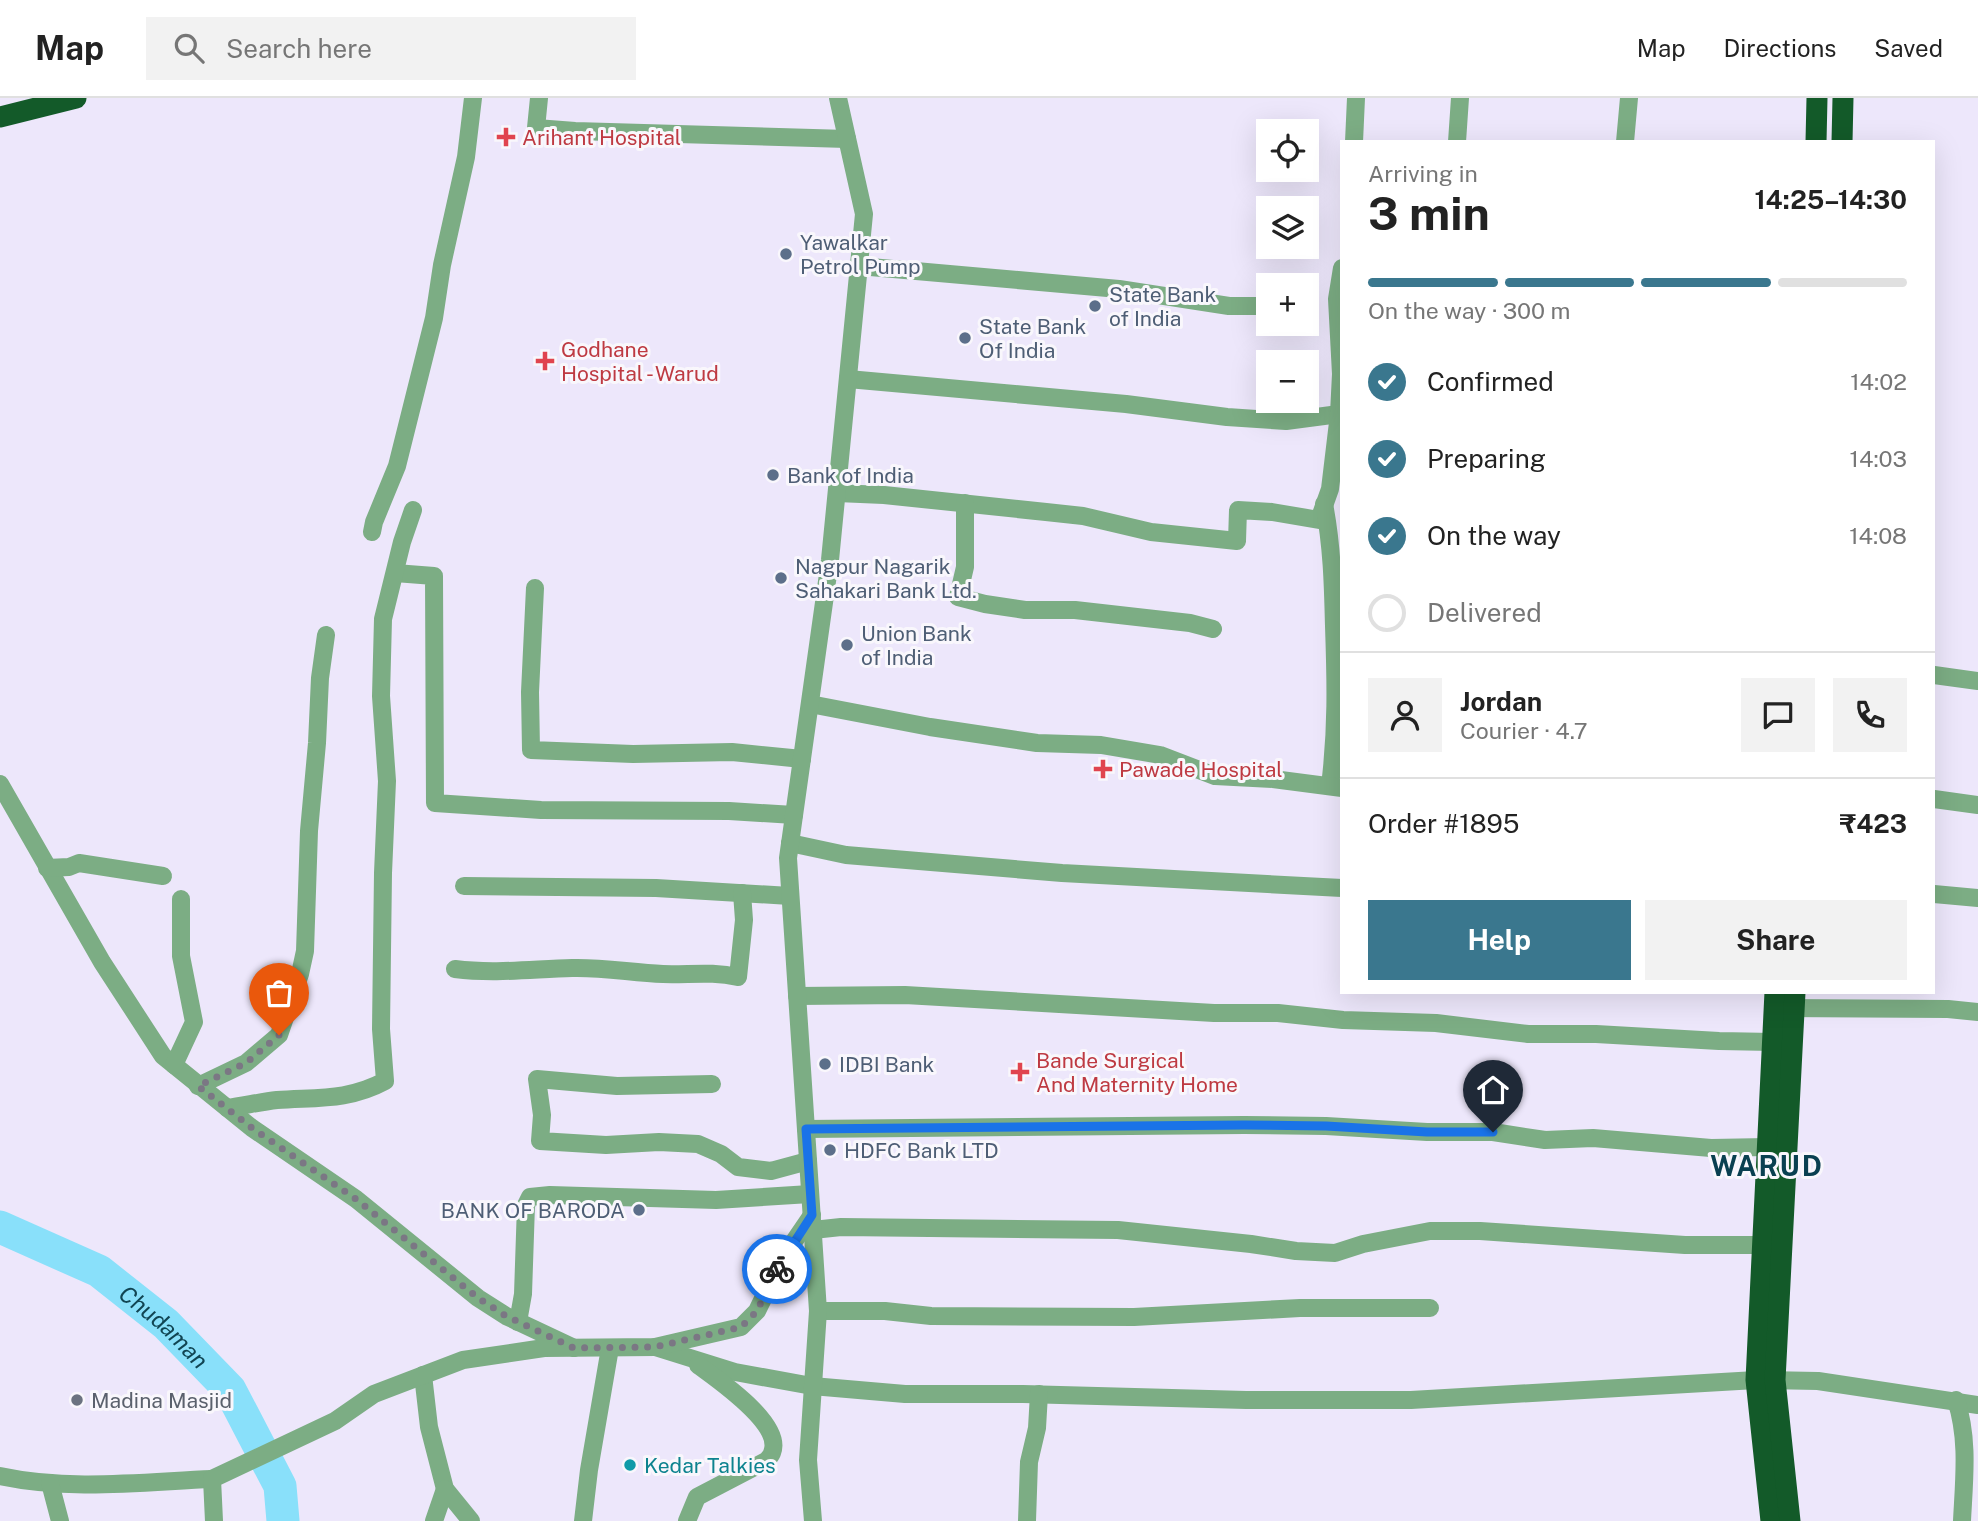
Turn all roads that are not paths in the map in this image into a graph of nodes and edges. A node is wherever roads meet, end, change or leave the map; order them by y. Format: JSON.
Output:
{"nodes":[{"id":1,"x":76,"y":98,"type":"edge"},
{"id":2,"x":473,"y":98,"type":"edge"},
{"id":3,"x":538,"y":98,"type":"edge"},
{"id":4,"x":838,"y":98,"type":"edge"},
{"id":5,"x":1356,"y":98,"type":"edge"},
{"id":6,"x":1460,"y":98,"type":"edge"},
{"id":7,"x":1629,"y":98,"type":"edge"},
{"id":8,"x":1817,"y":98,"type":"edge"},
{"id":9,"x":1843,"y":98,"type":"edge"},
{"id":10,"x":0,"y":117,"type":"edge"},
{"id":11,"x":847,"y":139,"type":"junction"},
{"id":12,"x":1354,"y":140,"type":"edge"},
{"id":13,"x":1457,"y":140,"type":"edge"},
{"id":14,"x":1625,"y":140,"type":"edge"},
{"id":15,"x":1816,"y":140,"type":"edge"},
{"id":16,"x":1842,"y":140,"type":"edge"},
{"id":17,"x":859,"y":266,"type":"junction"},
{"id":18,"x":1340,"y":280,"type":"edge"},
{"id":19,"x":1256,"y":306,"type":"edge"},
{"id":20,"x":1340,"y":374,"type":"edge"},
{"id":21,"x":1340,"y":374,"type":"edge"},
{"id":22,"x":848,"y":379,"type":"junction"},
{"id":23,"x":1339,"y":414,"type":"junction"},
{"id":24,"x":837,"y":493,"type":"junction"},
{"id":25,"x":965,"y":503,"type":"junction"},
{"id":26,"x":1324,"y":504,"type":"junction"},
{"id":27,"x":413,"y":510,"type":"dead end"},
{"id":28,"x":372,"y":532,"type":"dead end"},
{"id":29,"x":395,"y":573,"type":"junction"},
{"id":30,"x":535,"y":588,"type":"dead end"},
{"id":31,"x":1213,"y":629,"type":"dead end"},
{"id":32,"x":326,"y":635,"type":"dead end"},
{"id":33,"x":1935,"y":675,"type":"edge"},
{"id":34,"x":1978,"y":681,"type":"edge"},
{"id":35,"x":810,"y":705,"type":"junction"},
{"id":36,"x":802,"y":759,"type":"junction"},
{"id":37,"x":0,"y":784,"type":"edge"},
{"id":38,"x":1336,"y":787,"type":"edge"},
{"id":39,"x":1935,"y":799,"type":"edge"},
{"id":40,"x":1978,"y":805,"type":"edge"},
{"id":41,"x":794,"y":815,"type":"junction"},
{"id":42,"x":790,"y":843,"type":"junction"},
{"id":43,"x":47,"y":868,"type":"junction"},
{"id":44,"x":163,"y":876,"type":"dead end"},
{"id":45,"x":464,"y":886,"type":"dead end"},
{"id":46,"x":1340,"y":888,"type":"edge"},
{"id":47,"x":742,"y":893,"type":"junction"},
{"id":48,"x":1935,"y":894,"type":"edge"},
{"id":49,"x":790,"y":896,"type":"junction"},
{"id":50,"x":1978,"y":898,"type":"edge"},
{"id":51,"x":181,"y":899,"type":"dead end"},
{"id":52,"x":455,"y":969,"type":"dead end"},
{"id":53,"x":797,"y":996,"type":"junction"},
{"id":54,"x":1785,"y":1000,"type":"edge"},
{"id":55,"x":1978,"y":1012,"type":"edge"},
{"id":56,"x":1773,"y":1042,"type":"junction"},
{"id":57,"x":174,"y":1065,"type":"junction"},
{"id":58,"x":712,"y":1084,"type":"dead end"},
{"id":59,"x":198,"y":1086,"type":"junction"},
{"id":60,"x":227,"y":1108,"type":"junction"},
{"id":61,"x":806,"y":1129,"type":"junction"},
{"id":62,"x":1767,"y":1147,"type":"junction"},
{"id":63,"x":808,"y":1161,"type":"junction"},
{"id":64,"x":810,"y":1194,"type":"junction"},
{"id":65,"x":812,"y":1222,"type":"junction"},
{"id":66,"x":1764,"y":1245,"type":"junction"},
{"id":67,"x":1430,"y":1308,"type":"dead end"},
{"id":68,"x":818,"y":1311,"type":"junction"},
{"id":69,"x":518,"y":1322,"type":"junction"},
{"id":70,"x":655,"y":1347,"type":"junction"},
{"id":71,"x":574,"y":1348,"type":"junction"},
{"id":72,"x":610,"y":1349,"type":"junction"},
{"id":73,"x":690,"y":1358,"type":"junction"},
{"id":74,"x":422,"y":1375,"type":"junction"},
{"id":75,"x":1766,"y":1380,"type":"junction"},
{"id":76,"x":812,"y":1386,"type":"junction"},
{"id":77,"x":1040,"y":1394,"type":"junction"},
{"id":78,"x":1955,"y":1401,"type":"junction"},
{"id":79,"x":1978,"y":1405,"type":"edge"},
{"id":80,"x":0,"y":1476,"type":"edge"},
{"id":81,"x":212,"y":1479,"type":"junction"},
{"id":82,"x":50,"y":1483,"type":"junction"},
{"id":83,"x":445,"y":1489,"type":"junction"},
{"id":84,"x":60,"y":1521,"type":"edge"},
{"id":85,"x":214,"y":1521,"type":"edge"},
{"id":86,"x":435,"y":1521,"type":"edge"},
{"id":87,"x":471,"y":1521,"type":"edge"},
{"id":88,"x":583,"y":1521,"type":"edge"},
{"id":89,"x":687,"y":1521,"type":"edge"},
{"id":90,"x":813,"y":1521,"type":"edge"},
{"id":91,"x":1027,"y":1521,"type":"edge"},
{"id":92,"x":1771,"y":1521,"type":"edge"},
{"id":93,"x":1790,"y":1521,"type":"edge"},
{"id":94,"x":1962,"y":1521,"type":"edge"}],
"edges":[{"from":1,"to":10,"type":"highway"},
{"from":2,"to":28,"type":"street"},
{"from":3,"to":11,"type":"street"},
{"from":4,"to":11,"type":"street"},
{"from":5,"to":12,"type":"street"},
{"from":6,"to":13,"type":"street"},
{"from":7,"to":14,"type":"street"},
{"from":8,"to":15,"type":"highway"},
{"from":9,"to":16,"type":"highway"},
{"from":11,"to":17,"type":"street"},
{"from":17,"to":19,"type":"street"},
{"from":17,"to":22,"type":"street"},
{"from":18,"to":21,"type":"street"},
{"from":20,"to":23,"type":"street"},
{"from":22,"to":23,"type":"street"},
{"from":22,"to":24,"type":"street"},
{"from":23,"to":26,"type":"street"},
{"from":24,"to":25,"type":"street"},
{"from":24,"to":35,"type":"street"},
{"from":25,"to":26,"type":"street"},
{"from":25,"to":31,"type":"street"},
{"from":26,"to":38,"type":"street"},
{"from":27,"to":29,"type":"street"},
{"from":29,"to":41,"type":"street"},
{"from":29,"to":60,"type":"street"},
{"from":30,"to":36,"type":"street"},
{"from":32,"to":59,"type":"street"},
{"from":33,"to":34,"type":"street"},
{"from":35,"to":36,"type":"street"},
{"from":35,"to":38,"type":"street"},
{"from":36,"to":41,"type":"street"},
{"from":37,"to":43,"type":"street"},
{"from":39,"to":40,"type":"street"},
{"from":41,"to":42,"type":"street"},
{"from":42,"to":46,"type":"street"},
{"from":42,"to":49,"type":"street"},
{"from":43,"to":44,"type":"street"},
{"from":43,"to":57,"type":"street"},
{"from":45,"to":47,"type":"street"},
{"from":47,"to":49,"type":"street"},
{"from":47,"to":52,"type":"street"},
{"from":48,"to":50,"type":"street"},
{"from":49,"to":53,"type":"street"},
{"from":51,"to":57,"type":"street"},
{"from":53,"to":56,"type":"street"},
{"from":53,"to":61,"type":"street"},
{"from":54,"to":55,"type":"street"},
{"from":54,"to":56,"type":"highway"},
{"from":54,"to":75,"type":"highway"},
{"from":56,"to":62,"type":"highway"},
{"from":57,"to":59,"type":"street"},
{"from":58,"to":63,"type":"street"},
{"from":59,"to":60,"type":"street"},
{"from":60,"to":69,"type":"street"},
{"from":61,"to":62,"type":"street"},
{"from":61,"to":63,"type":"street"},
{"from":62,"to":66,"type":"highway"},
{"from":63,"to":64,"type":"street"},
{"from":64,"to":65,"type":"street"},
{"from":64,"to":69,"type":"street"},
{"from":65,"to":66,"type":"street"},
{"from":65,"to":68,"type":"street"},
{"from":65,"to":70,"type":"street"},
{"from":66,"to":75,"type":"highway"},
{"from":67,"to":68,"type":"street"},
{"from":68,"to":76,"type":"street"},
{"from":69,"to":71,"type":"street"},
{"from":70,"to":72,"type":"street"},
{"from":70,"to":73,"type":"street"},
{"from":71,"to":72,"type":"street"},
{"from":71,"to":74,"type":"street"},
{"from":72,"to":88,"type":"street"},
{"from":73,"to":76,"type":"street"},
{"from":73,"to":89,"type":"street"},
{"from":74,"to":81,"type":"street"},
{"from":74,"to":83,"type":"street"},
{"from":75,"to":77,"type":"street"},
{"from":75,"to":78,"type":"street"},
{"from":75,"to":92,"type":"highway"},
{"from":75,"to":93,"type":"highway"},
{"from":76,"to":77,"type":"street"},
{"from":76,"to":90,"type":"street"},
{"from":77,"to":91,"type":"street"},
{"from":78,"to":79,"type":"street"},
{"from":78,"to":94,"type":"street"},
{"from":80,"to":82,"type":"street"},
{"from":81,"to":82,"type":"street"},
{"from":81,"to":85,"type":"street"},
{"from":82,"to":84,"type":"street"},
{"from":83,"to":86,"type":"street"},
{"from":83,"to":87,"type":"street"}]}
